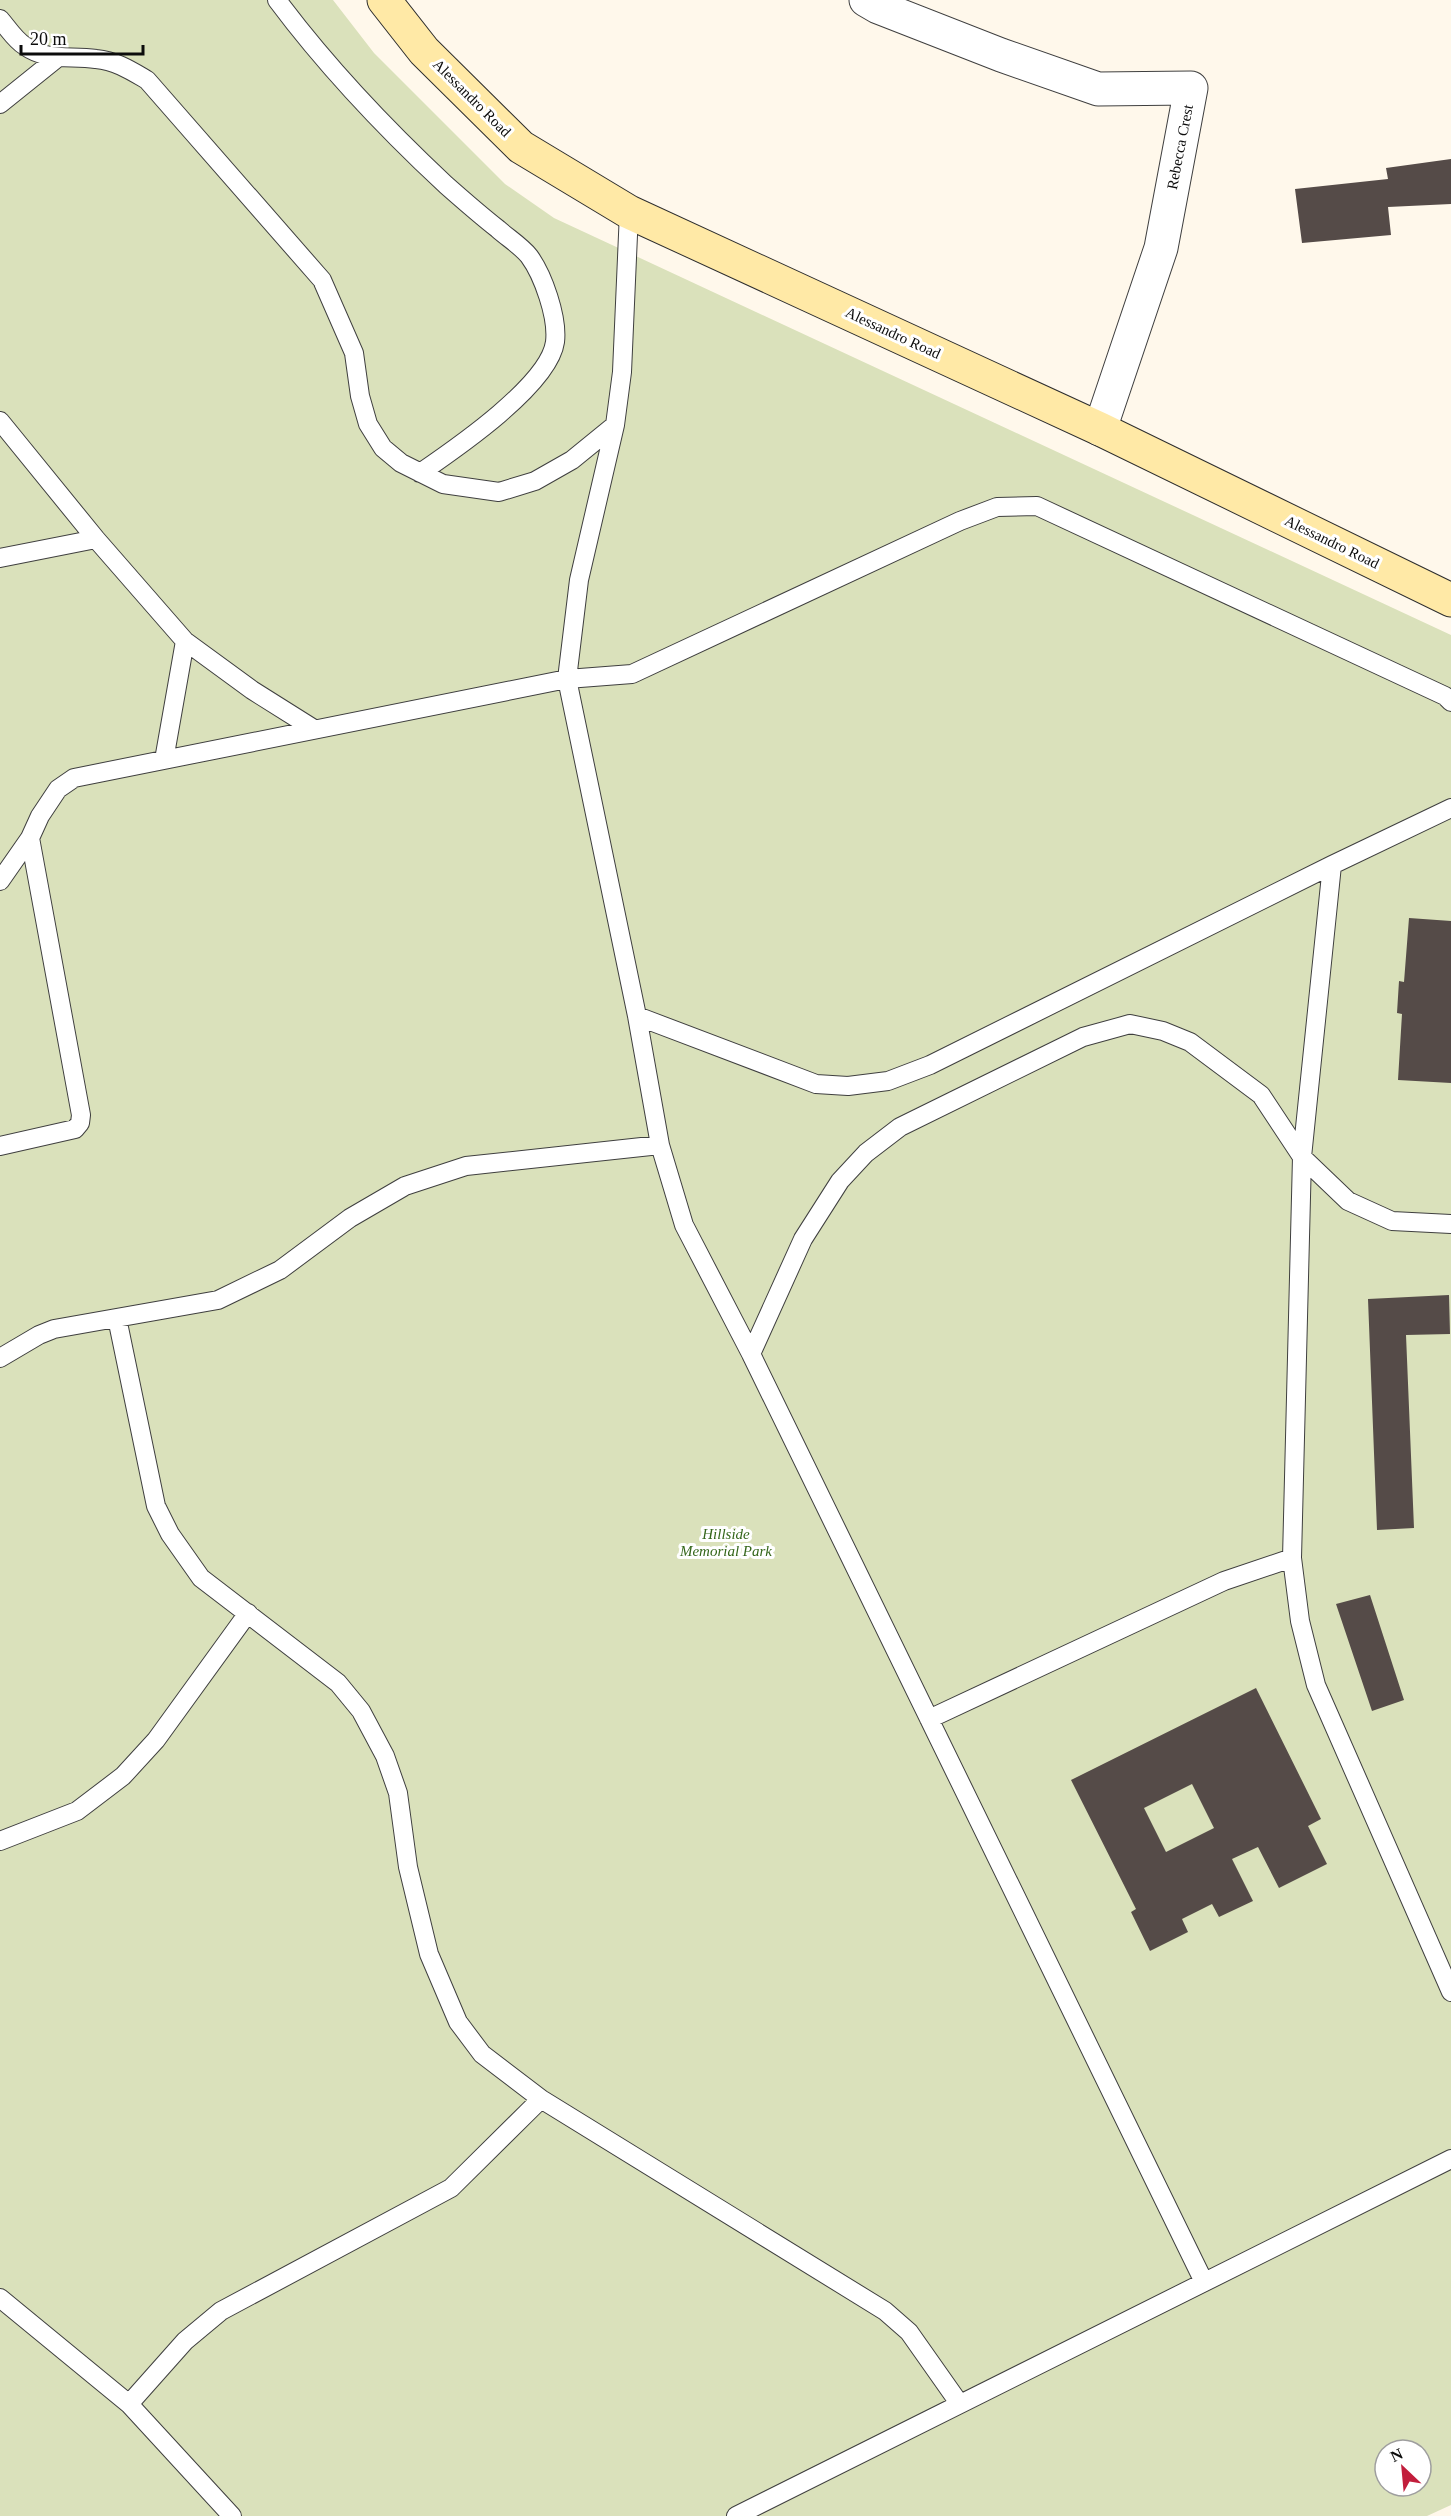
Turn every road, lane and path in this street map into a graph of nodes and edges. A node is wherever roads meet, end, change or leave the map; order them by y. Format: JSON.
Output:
{"nodes":[{"id":1,"x":277,"y":0,"type":"edge"},
{"id":2,"x":384,"y":0,"type":"edge"},
{"id":3,"x":866,"y":0,"type":"edge"},
{"id":4,"x":0,"y":19,"type":"edge"},
{"id":5,"x":56,"y":59,"type":"junction"},
{"id":6,"x":0,"y":105,"type":"edge"},
{"id":7,"x":629,"y":212,"type":"junction"},
{"id":8,"x":0,"y":421,"type":"edge"},
{"id":9,"x":615,"y":425,"type":"junction"},
{"id":10,"x":1100,"y":429,"type":"junction"},
{"id":11,"x":420,"y":473,"type":"junction"},
{"id":12,"x":96,"y":539,"type":"junction"},
{"id":13,"x":0,"y":558,"type":"edge"},
{"id":14,"x":1451,"y":600,"type":"edge"},
{"id":15,"x":185,"y":640,"type":"junction"},
{"id":16,"x":567,"y":679,"type":"junction"},
{"id":17,"x":1451,"y":702,"type":"edge"},
{"id":18,"x":314,"y":729,"type":"junction"},
{"id":19,"x":164,"y":760,"type":"junction"},
{"id":20,"x":1451,"y":808,"type":"edge"},
{"id":21,"x":30,"y":838,"type":"junction"},
{"id":22,"x":1332,"y":865,"type":"junction"},
{"id":23,"x":0,"y":880,"type":"edge"},
{"id":24,"x":637,"y":1016,"type":"junction"},
{"id":25,"x":660,"y":1144,"type":"junction"},
{"id":26,"x":0,"y":1146,"type":"edge"},
{"id":27,"x":1302,"y":1157,"type":"junction"},
{"id":28,"x":1451,"y":1224,"type":"edge"},
{"id":29,"x":117,"y":1318,"type":"junction"},
{"id":30,"x":751,"y":1354,"type":"junction"},
{"id":31,"x":0,"y":1358,"type":"edge"},
{"id":32,"x":1292,"y":1558,"type":"junction"},
{"id":33,"x":248,"y":1613,"type":"junction"},
{"id":34,"x":928,"y":1719,"type":"junction"},
{"id":35,"x":0,"y":1841,"type":"edge"},
{"id":36,"x":1451,"y":1992,"type":"edge"},
{"id":37,"x":541,"y":2099,"type":"junction"},
{"id":38,"x":1451,"y":2158,"type":"edge"},
{"id":39,"x":1204,"y":2282,"type":"junction"},
{"id":40,"x":0,"y":2298,"type":"edge"},
{"id":41,"x":958,"y":2403,"type":"junction"},
{"id":42,"x":129,"y":2404,"type":"junction"},
{"id":43,"x":232,"y":2516,"type":"edge"},
{"id":44,"x":736,"y":2516,"type":"edge"}],
"edges":[{"from":1,"to":11,"type":"lane"},
{"from":2,"to":7,"type":"street","name":"Alessandro Road"},
{"from":3,"to":10,"type":"street","name":"Rebecca Crest"},
{"from":4,"to":5,"type":"lane"},
{"from":5,"to":6,"type":"lane"},
{"from":5,"to":11,"type":"lane"},
{"from":7,"to":9,"type":"lane"},
{"from":7,"to":10,"type":"street","name":"Alessandro Road"},
{"from":8,"to":12,"type":"lane"},
{"from":9,"to":11,"type":"lane"},
{"from":9,"to":16,"type":"lane"},
{"from":10,"to":14,"type":"street","name":"Alessandro Road"},
{"from":12,"to":13,"type":"lane"},
{"from":12,"to":15,"type":"lane"},
{"from":15,"to":18,"type":"lane"},
{"from":15,"to":19,"type":"lane"},
{"from":16,"to":17,"type":"lane"},
{"from":16,"to":18,"type":"lane"},
{"from":16,"to":24,"type":"lane"},
{"from":18,"to":19,"type":"lane"},
{"from":19,"to":21,"type":"lane"},
{"from":20,"to":22,"type":"lane"},
{"from":21,"to":23,"type":"lane"},
{"from":21,"to":26,"type":"lane"},
{"from":22,"to":24,"type":"lane"},
{"from":22,"to":27,"type":"lane"},
{"from":24,"to":25,"type":"lane"},
{"from":25,"to":29,"type":"lane"},
{"from":25,"to":30,"type":"lane"},
{"from":27,"to":28,"type":"lane"},
{"from":27,"to":30,"type":"lane"},
{"from":27,"to":32,"type":"lane"},
{"from":29,"to":31,"type":"lane"},
{"from":29,"to":33,"type":"lane"},
{"from":30,"to":34,"type":"lane"},
{"from":32,"to":34,"type":"lane"},
{"from":32,"to":36,"type":"lane"},
{"from":33,"to":35,"type":"lane"},
{"from":33,"to":37,"type":"lane"},
{"from":34,"to":39,"type":"lane"},
{"from":37,"to":41,"type":"lane"},
{"from":37,"to":42,"type":"lane"},
{"from":38,"to":39,"type":"lane"},
{"from":39,"to":41,"type":"lane"},
{"from":40,"to":42,"type":"lane"},
{"from":41,"to":44,"type":"lane"},
{"from":42,"to":43,"type":"lane"}]}
